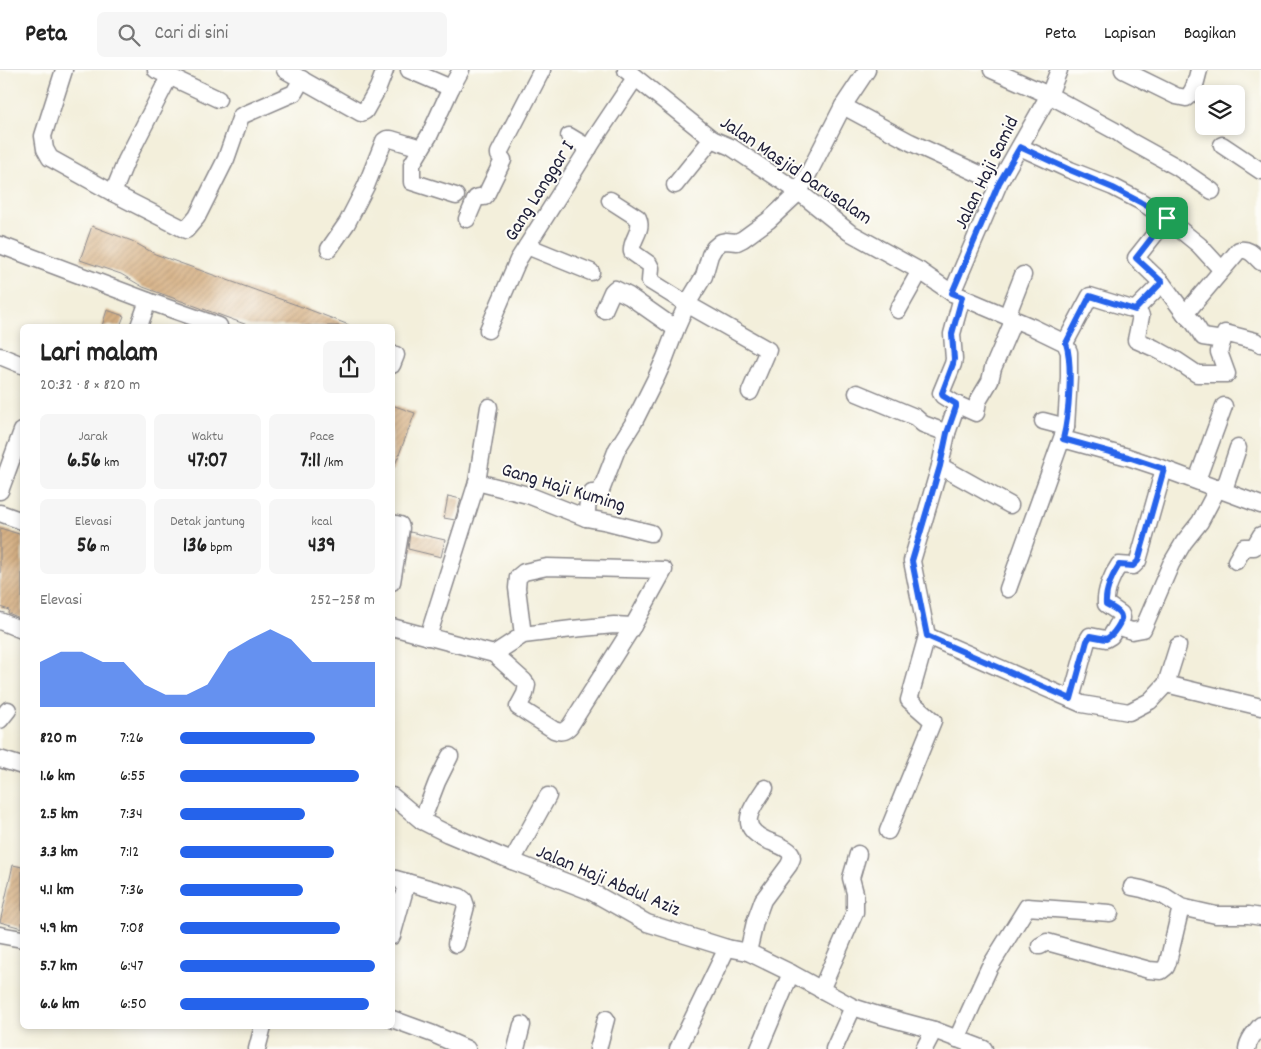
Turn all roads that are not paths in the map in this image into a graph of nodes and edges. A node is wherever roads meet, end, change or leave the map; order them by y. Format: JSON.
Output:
{"nodes":[{"id":1,"x":64,"y":70,"type":"edge"},
{"id":2,"x":285,"y":70,"type":"edge"},
{"id":3,"x":385,"y":70,"type":"edge"},
{"id":4,"x":409,"y":70,"type":"edge"},
{"id":5,"x":461,"y":70,"type":"edge"},
{"id":6,"x":542,"y":70,"type":"edge"},
{"id":7,"x":867,"y":70,"type":"edge"},
{"id":8,"x":992,"y":70,"type":"edge"},
{"id":9,"x":1059,"y":70,"type":"edge"},
{"id":10,"x":1123,"y":70,"type":"edge"},
{"id":11,"x":1199,"y":70,"type":"edge"},
{"id":12,"x":163,"y":73,"type":"edge"},
{"id":13,"x":631,"y":74,"type":"edge"},
{"id":14,"x":302,"y":79,"type":"junction"},
{"id":15,"x":451,"y":88,"type":"junction"},
{"id":16,"x":1048,"y":95,"type":"junction"},
{"id":17,"x":218,"y":100,"type":"dead end"},
{"id":18,"x":843,"y":106,"type":"junction"},
{"id":19,"x":569,"y":136,"type":"dead end"},
{"id":20,"x":712,"y":139,"type":"junction"},
{"id":21,"x":1222,"y":144,"type":"dead end"},
{"id":22,"x":1020,"y":147,"type":"junction"},
{"id":23,"x":420,"y":148,"type":"junction"},
{"id":24,"x":589,"y":148,"type":"junction"},
{"id":25,"x":1261,"y":171,"type":"edge"},
{"id":26,"x":999,"y":183,"type":"junction"},
{"id":27,"x":674,"y":185,"type":"dead end"},
{"id":28,"x":1212,"y":191,"type":"dead end"},
{"id":29,"x":799,"y":192,"type":"junction"},
{"id":30,"x":113,"y":193,"type":"junction"},
{"id":31,"x":456,"y":196,"type":"dead end"},
{"id":32,"x":610,"y":200,"type":"dead end"},
{"id":33,"x":1167,"y":218,"type":"junction"},
{"id":34,"x":467,"y":219,"type":"dead end"},
{"id":35,"x":0,"y":245,"type":"edge"},
{"id":36,"x":527,"y":246,"type":"junction"},
{"id":37,"x":329,"y":249,"type":"dead end"},
{"id":38,"x":1261,"y":262,"type":"edge"},
{"id":39,"x":1222,"y":270,"type":"junction"},
{"id":40,"x":920,"y":271,"type":"junction"},
{"id":41,"x":591,"y":272,"type":"dead end"},
{"id":42,"x":1023,"y":275,"type":"dead end"},
{"id":43,"x":1162,"y":282,"type":"junction"},
{"id":44,"x":957,"y":295,"type":"junction"},
{"id":45,"x":148,"y":301,"type":"junction"},
{"id":46,"x":687,"y":304,"type":"junction"},
{"id":47,"x":604,"y":310,"type":"dead end"},
{"id":48,"x":898,"y":310,"type":"dead end"},
{"id":49,"x":1135,"y":310,"type":"junction"},
{"id":50,"x":1185,"y":314,"type":"junction"},
{"id":51,"x":1010,"y":318,"type":"junction"},
{"id":52,"x":139,"y":324,"type":"edge"},
{"id":53,"x":213,"y":324,"type":"edge"},
{"id":54,"x":676,"y":329,"type":"junction"},
{"id":55,"x":488,"y":330,"type":"dead end"},
{"id":56,"x":1223,"y":340,"type":"junction"},
{"id":57,"x":1066,"y":343,"type":"junction"},
{"id":58,"x":1261,"y":344,"type":"edge"},
{"id":59,"x":0,"y":356,"type":"edge"},
{"id":60,"x":20,"y":364,"type":"edge"},
{"id":61,"x":750,"y":392,"type":"dead end"},
{"id":62,"x":857,"y":393,"type":"dead end"},
{"id":63,"x":956,"y":404,"type":"junction"},
{"id":64,"x":1224,"y":406,"type":"dead end"},
{"id":65,"x":489,"y":407,"type":"dead end"},
{"id":66,"x":1043,"y":421,"type":"dead end"},
{"id":67,"x":947,"y":433,"type":"junction"},
{"id":68,"x":1064,"y":433,"type":"junction"},
{"id":69,"x":20,"y":436,"type":"edge"},
{"id":70,"x":1238,"y":448,"type":"dead end"},
{"id":71,"x":940,"y":466,"type":"junction"},
{"id":72,"x":1164,"y":469,"type":"junction"},
{"id":73,"x":1197,"y":480,"type":"junction"},
{"id":74,"x":477,"y":482,"type":"junction"},
{"id":75,"x":1221,"y":489,"type":"junction"},
{"id":76,"x":0,"y":491,"type":"edge"},
{"id":77,"x":1010,"y":505,"type":"dead end"},
{"id":78,"x":1261,"y":505,"type":"edge"},
{"id":79,"x":0,"y":513,"type":"edge"},
{"id":80,"x":586,"y":518,"type":"junction"},
{"id":81,"x":20,"y":520,"type":"edge"},
{"id":82,"x":395,"y":524,"type":"edge"},
{"id":83,"x":651,"y":533,"type":"dead end"},
{"id":84,"x":1261,"y":535,"type":"edge"},
{"id":85,"x":1236,"y":561,"type":"dead end"},
{"id":86,"x":395,"y":564,"type":"edge"},
{"id":87,"x":1008,"y":590,"type":"dead end"},
{"id":88,"x":0,"y":622,"type":"edge"},
{"id":89,"x":634,"y":626,"type":"junction"},
{"id":90,"x":1117,"y":626,"type":"junction"},
{"id":91,"x":395,"y":628,"type":"edge"},
{"id":92,"x":20,"y":629,"type":"edge"},
{"id":93,"x":523,"y":635,"type":"junction"},
{"id":94,"x":927,"y":636,"type":"junction"},
{"id":95,"x":428,"y":637,"type":"junction"},
{"id":96,"x":1178,"y":646,"type":"dead end"},
{"id":97,"x":494,"y":654,"type":"junction"},
{"id":98,"x":1166,"y":684,"type":"junction"},
{"id":99,"x":1071,"y":699,"type":"junction"},
{"id":100,"x":1261,"y":707,"type":"edge"},
{"id":101,"x":450,"y":756,"type":"dead end"},
{"id":102,"x":0,"y":759,"type":"edge"},
{"id":103,"x":20,"y":765,"type":"edge"},
{"id":104,"x":765,"y":788,"type":"dead end"},
{"id":105,"x":548,"y":796,"type":"dead end"},
{"id":106,"x":395,"y":798,"type":"edge"},
{"id":107,"x":422,"y":821,"type":"junction"},
{"id":108,"x":888,"y":831,"type":"dead end"},
{"id":109,"x":858,"y":854,"type":"dead end"},
{"id":110,"x":512,"y":861,"type":"junction"},
{"id":111,"x":400,"y":880,"type":"edge"},
{"id":112,"x":1132,"y":887,"type":"dead end"},
{"id":113,"x":1181,"y":907,"type":"junction"},
{"id":114,"x":1110,"y":914,"type":"dead end"},
{"id":115,"x":395,"y":915,"type":"edge"},
{"id":116,"x":1261,"y":917,"type":"edge"},
{"id":117,"x":0,"y":935,"type":"edge"},
{"id":118,"x":20,"y":939,"type":"edge"},
{"id":119,"x":456,"y":944,"type":"dead end"},
{"id":120,"x":1040,"y":946,"type":"dead end"},
{"id":121,"x":727,"y":948,"type":"junction"},
{"id":122,"x":748,"y":952,"type":"junction"},
{"id":123,"x":791,"y":973,"type":"junction"},
{"id":124,"x":821,"y":990,"type":"junction"},
{"id":125,"x":853,"y":1007,"type":"junction"},
{"id":126,"x":395,"y":1020,"type":"edge"},
{"id":127,"x":606,"y":1020,"type":"dead end"},
{"id":128,"x":522,"y":1025,"type":"dead end"},
{"id":129,"x":1261,"y":1025,"type":"edge"},
{"id":130,"x":262,"y":1029,"type":"edge"},
{"id":131,"x":934,"y":1030,"type":"junction"},
{"id":132,"x":957,"y":1039,"type":"junction"},
{"id":133,"x":257,"y":1049,"type":"edge"},
{"id":134,"x":466,"y":1049,"type":"edge"},
{"id":135,"x":516,"y":1049,"type":"edge"},
{"id":136,"x":598,"y":1049,"type":"edge"},
{"id":137,"x":678,"y":1049,"type":"edge"},
{"id":138,"x":759,"y":1049,"type":"edge"},
{"id":139,"x":834,"y":1049,"type":"edge"},
{"id":140,"x":924,"y":1049,"type":"edge"},
{"id":141,"x":984,"y":1049,"type":"edge"},
{"id":142,"x":1247,"y":1049,"type":"edge"}],
"edges":[{"from":1,"to":30,"type":"street"},
{"from":2,"to":14,"type":"street"},
{"from":3,"to":14,"type":"street"},
{"from":4,"to":15,"type":"street"},
{"from":5,"to":15,"type":"street"},
{"from":6,"to":34,"type":"street"},
{"from":7,"to":18,"type":"street"},
{"from":8,"to":16,"type":"street"},
{"from":9,"to":16,"type":"street","name":"Jalan Haji Samid"},
{"from":10,"to":11,"type":"street"},
{"from":12,"to":17,"type":"street"},
{"from":12,"to":30,"type":"street"},
{"from":13,"to":20,"type":"street","name":"Jalan Masjid Darusalam"},
{"from":13,"to":24,"type":"street","name":"Gang Langgar I"},
{"from":14,"to":30,"type":"street"},
{"from":15,"to":23,"type":"street"},
{"from":16,"to":22,"type":"street","name":"Jalan Haji Samid"},
{"from":16,"to":28,"type":"street"},
{"from":18,"to":26,"type":"street"},
{"from":18,"to":29,"type":"street"},
{"from":19,"to":24,"type":"street"},
{"from":20,"to":27,"type":"street"},
{"from":20,"to":29,"type":"street","name":"Jalan Masjid Darusalam"},
{"from":21,"to":25,"type":"street"},
{"from":22,"to":26,"type":"street","name":"Jalan Haji Samid"},
{"from":22,"to":33,"type":"street"},
{"from":23,"to":31,"type":"street"},
{"from":23,"to":37,"type":"street"},
{"from":24,"to":36,"type":"street","name":"Gang Langgar I"},
{"from":26,"to":44,"type":"street","name":"Jalan Haji Samid"},
{"from":29,"to":40,"type":"street","name":"Jalan Masjid Darusalam"},
{"from":29,"to":46,"type":"street"},
{"from":32,"to":46,"type":"street"},
{"from":33,"to":39,"type":"street"},
{"from":33,"to":43,"type":"street"},
{"from":35,"to":45,"type":"street"},
{"from":36,"to":41,"type":"street"},
{"from":36,"to":55,"type":"street","name":"Gang Langgar I"},
{"from":38,"to":39,"type":"street"},
{"from":39,"to":50,"type":"street"},
{"from":40,"to":44,"type":"street","name":"Jalan Masjid Darusalam"},
{"from":40,"to":48,"type":"street"},
{"from":42,"to":51,"type":"street"},
{"from":43,"to":49,"type":"street"},
{"from":43,"to":50,"type":"street"},
{"from":44,"to":51,"type":"street","name":"Jalan Masjid Darusalam"},
{"from":44,"to":63,"type":"street","name":"Jalan Haji Samid"},
{"from":45,"to":52,"type":"street"},
{"from":45,"to":53,"type":"street"},
{"from":46,"to":54,"type":"street"},
{"from":46,"to":61,"type":"street"},
{"from":47,"to":54,"type":"street"},
{"from":49,"to":56,"type":"street"},
{"from":49,"to":57,"type":"street"},
{"from":50,"to":56,"type":"street"},
{"from":51,"to":57,"type":"street","name":"Jalan Masjid Darusalam"},
{"from":51,"to":63,"type":"street"},
{"from":54,"to":80,"type":"street"},
{"from":56,"to":58,"type":"street"},
{"from":57,"to":68,"type":"street"},
{"from":59,"to":60,"type":"street"},
{"from":62,"to":67,"type":"street"},
{"from":63,"to":67,"type":"street"},
{"from":64,"to":73,"type":"street"},
{"from":65,"to":74,"type":"street"},
{"from":66,"to":68,"type":"street"},
{"from":67,"to":71,"type":"street"},
{"from":68,"to":72,"type":"street"},
{"from":68,"to":87,"type":"street"},
{"from":69,"to":76,"type":"street"},
{"from":70,"to":75,"type":"street"},
{"from":71,"to":77,"type":"street"},
{"from":71,"to":94,"type":"street"},
{"from":72,"to":73,"type":"street"},
{"from":72,"to":90,"type":"street"},
{"from":73,"to":75,"type":"street"},
{"from":74,"to":80,"type":"street","name":"Gang Haji Kuming"},
{"from":74,"to":95,"type":"street","name":"Gang Haji Kuming"},
{"from":75,"to":78,"type":"street"},
{"from":75,"to":90,"type":"street"},
{"from":79,"to":81,"type":"street"},
{"from":80,"to":83,"type":"street","name":"Gang Haji Kuming"},
{"from":82,"to":86,"type":"street"},
{"from":84,"to":85,"type":"street"},
{"from":88,"to":92,"type":"street"},
{"from":89,"to":93,"type":"street"},
{"from":89,"to":93,"type":"street"},
{"from":89,"to":97,"type":"street"},
{"from":90,"to":99,"type":"street"},
{"from":91,"to":95,"type":"street"},
{"from":93,"to":97,"type":"street"},
{"from":94,"to":99,"type":"street"},
{"from":94,"to":108,"type":"street"},
{"from":95,"to":97,"type":"street"},
{"from":96,"to":98,"type":"street"},
{"from":98,"to":99,"type":"street"},
{"from":98,"to":100,"type":"street"},
{"from":101,"to":107,"type":"street"},
{"from":102,"to":103,"type":"street"},
{"from":104,"to":122,"type":"street"},
{"from":105,"to":110,"type":"street"},
{"from":106,"to":107,"type":"street","name":"Jalan Haji Abdul Aziz"},
{"from":107,"to":110,"type":"street","name":"Jalan Haji Abdul Aziz"},
{"from":109,"to":124,"type":"street"},
{"from":110,"to":121,"type":"street","name":"Jalan Haji Abdul Aziz"},
{"from":111,"to":115,"type":"street"},
{"from":111,"to":119,"type":"street"},
{"from":112,"to":113,"type":"street"},
{"from":113,"to":116,"type":"street"},
{"from":113,"to":120,"type":"street"},
{"from":114,"to":132,"type":"street"},
{"from":117,"to":118,"type":"street"},
{"from":121,"to":122,"type":"street","name":"Jalan Haji Abdul Aziz"},
{"from":121,"to":137,"type":"street"},
{"from":122,"to":123,"type":"street","name":"Jalan Haji Abdul Aziz"},
{"from":123,"to":124,"type":"street","name":"Jalan Haji Abdul Aziz"},
{"from":123,"to":138,"type":"street"},
{"from":124,"to":125,"type":"street","name":"Jalan Haji Abdul Aziz"},
{"from":125,"to":131,"type":"street","name":"Jalan Haji Abdul Aziz"},
{"from":125,"to":139,"type":"street"},
{"from":126,"to":134,"type":"street"},
{"from":127,"to":136,"type":"street"},
{"from":128,"to":135,"type":"street"},
{"from":129,"to":142,"type":"street"},
{"from":130,"to":133,"type":"street"},
{"from":131,"to":132,"type":"street","name":"Jalan Haji Abdul Aziz"},
{"from":131,"to":140,"type":"street"},
{"from":132,"to":141,"type":"street","name":"Jalan Haji Abdul Aziz"}]}
